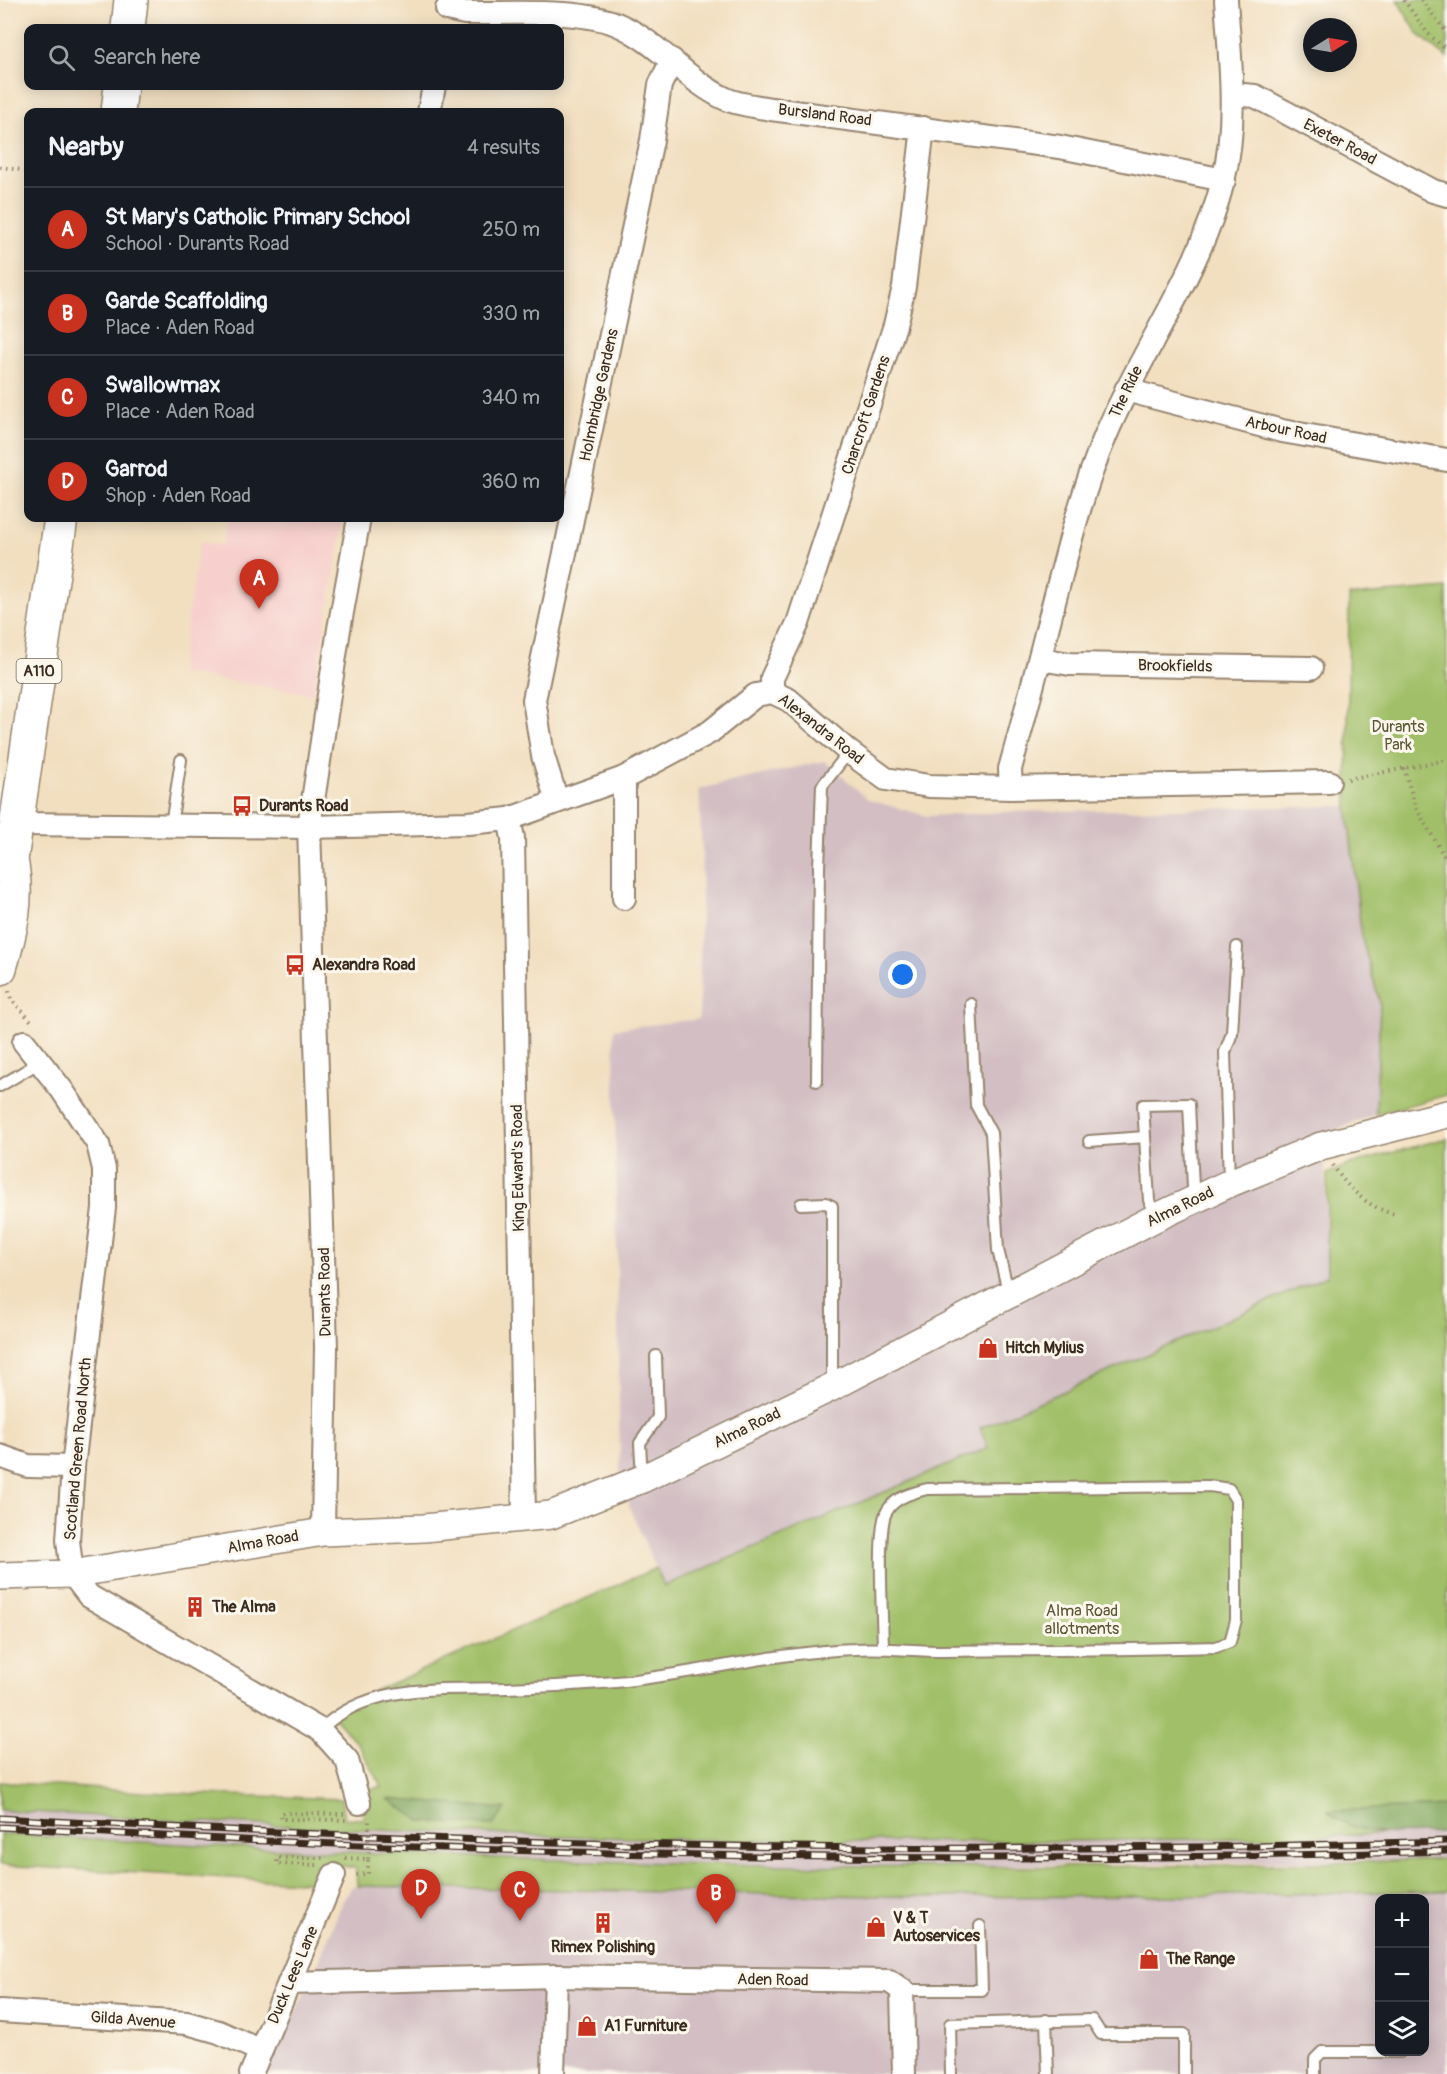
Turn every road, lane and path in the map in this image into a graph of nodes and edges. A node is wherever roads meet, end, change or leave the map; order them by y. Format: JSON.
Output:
{"nodes":[{"id":1,"x":131,"y":0,"type":"edge"},
{"id":2,"x":1227,"y":0,"type":"edge"},
{"id":3,"x":1404,"y":0,"type":"edge"},
{"id":4,"x":1421,"y":0,"type":"edge"},
{"id":5,"x":447,"y":13,"type":"edge"},
{"id":6,"x":128,"y":24,"type":"edge"},
{"id":7,"x":1447,"y":33,"type":"edge"},
{"id":8,"x":1447,"y":50,"type":"edge"},
{"id":9,"x":672,"y":60,"type":"junction"},
{"id":10,"x":121,"y":90,"type":"edge"},
{"id":11,"x":433,"y":90,"type":"edge"},
{"id":12,"x":1232,"y":94,"type":"junction"},
{"id":13,"x":118,"y":108,"type":"edge"},
{"id":14,"x":430,"y":108,"type":"edge"},
{"id":15,"x":923,"y":128,"type":"junction"},
{"id":16,"x":0,"y":166,"type":"edge"},
{"id":17,"x":24,"y":170,"type":"edge"},
{"id":18,"x":1224,"y":180,"type":"junction"},
{"id":19,"x":1447,"y":195,"type":"edge"},
{"id":20,"x":1126,"y":390,"type":"junction"},
{"id":21,"x":1447,"y":459,"type":"edge"},
{"id":22,"x":60,"y":522,"type":"edge"},
{"id":23,"x":358,"y":522,"type":"edge"},
{"id":24,"x":1040,"y":658,"type":"junction"},
{"id":25,"x":1311,"y":668,"type":"dead end"},
{"id":26,"x":772,"y":692,"type":"junction"},
{"id":27,"x":849,"y":753,"type":"junction"},
{"id":28,"x":181,"y":760,"type":"dead end"},
{"id":29,"x":1447,"y":760,"type":"edge"},
{"id":30,"x":1404,"y":768,"type":"junction"},
{"id":31,"x":624,"y":778,"type":"junction"},
{"id":32,"x":1329,"y":782,"type":"joint"},
{"id":33,"x":1011,"y":788,"type":"junction"},
{"id":34,"x":557,"y":801,"type":"junction"},
{"id":35,"x":509,"y":819,"type":"junction"},
{"id":36,"x":18,"y":824,"type":"junction"},
{"id":37,"x":171,"y":825,"type":"junction"},
{"id":38,"x":309,"y":828,"type":"junction"},
{"id":39,"x":1447,"y":861,"type":"edge"},
{"id":40,"x":5,"y":871,"type":"edge"},
{"id":41,"x":624,"y":898,"type":"dead end"},
{"id":42,"x":1237,"y":947,"type":"dead end"},
{"id":43,"x":4,"y":963,"type":"edge"},
{"id":44,"x":971,"y":1004,"type":"dead end"},
{"id":45,"x":29,"y":1032,"type":"joint"},
{"id":46,"x":40,"y":1062,"type":"junction"},
{"id":47,"x":817,"y":1081,"type":"dead end"},
{"id":48,"x":0,"y":1086,"type":"edge"},
{"id":49,"x":1447,"y":1114,"type":"edge"},
{"id":50,"x":1145,"y":1137,"type":"junction"},
{"id":51,"x":1089,"y":1141,"type":"dead end"},
{"id":52,"x":1321,"y":1146,"type":"junction"},
{"id":53,"x":1230,"y":1183,"type":"junction"},
{"id":54,"x":1198,"y":1198,"type":"junction"},
{"id":55,"x":801,"y":1204,"type":"dead end"},
{"id":56,"x":1395,"y":1214,"type":"dead end"},
{"id":57,"x":1155,"y":1218,"type":"junction"},
{"id":58,"x":1009,"y":1295,"type":"junction"},
{"id":59,"x":656,"y":1356,"type":"dead end"},
{"id":60,"x":832,"y":1387,"type":"junction"},
{"id":61,"x":0,"y":1456,"type":"edge"},
{"id":62,"x":74,"y":1467,"type":"junction"},
{"id":63,"x":642,"y":1479,"type":"junction"},
{"id":64,"x":524,"y":1517,"type":"junction"},
{"id":65,"x":323,"y":1532,"type":"junction"},
{"id":66,"x":72,"y":1574,"type":"junction"},
{"id":67,"x":0,"y":1576,"type":"edge"},
{"id":68,"x":883,"y":1649,"type":"junction"},
{"id":69,"x":320,"y":1730,"type":"junction"},
{"id":70,"x":352,"y":1808,"type":"joint"},
{"id":71,"x":356,"y":1874,"type":"dead end"},
{"id":72,"x":334,"y":1875,"type":"dead end"},
{"id":73,"x":980,"y":1926,"type":"dead end"},
{"id":74,"x":556,"y":1976,"type":"junction"},
{"id":75,"x":290,"y":1983,"type":"junction"},
{"id":76,"x":902,"y":1990,"type":"junction"},
{"id":77,"x":0,"y":2011,"type":"edge"},
{"id":78,"x":1046,"y":2020,"type":"junction"},
{"id":79,"x":261,"y":2051,"type":"junction"},
{"id":80,"x":1375,"y":2052,"type":"edge"},
{"id":81,"x":251,"y":2074,"type":"edge"},
{"id":82,"x":553,"y":2074,"type":"edge"},
{"id":83,"x":904,"y":2074,"type":"edge"},
{"id":84,"x":951,"y":2074,"type":"edge"},
{"id":85,"x":1048,"y":2074,"type":"edge"},
{"id":86,"x":1184,"y":2074,"type":"edge"},
{"id":87,"x":1315,"y":2074,"type":"edge"}],
"edges":[{"from":1,"to":6,"type":"main road"},
{"from":2,"to":12,"type":"street","name":"The Ride"},
{"from":3,"to":8,"type":"path"},
{"from":4,"to":7,"type":"path"},
{"from":5,"to":9,"type":"street","name":"Bursland Road"},
{"from":9,"to":15,"type":"street","name":"Bursland Road"},
{"from":9,"to":34,"type":"street","name":"Holmbridge Gardens"},
{"from":10,"to":13,"type":"main road"},
{"from":11,"to":14,"type":"street"},
{"from":12,"to":18,"type":"street","name":"The Ride"},
{"from":12,"to":19,"type":"street","name":"Exeter Road"},
{"from":15,"to":18,"type":"street","name":"Bursland Road"},
{"from":15,"to":26,"type":"street","name":"Charcroft Gardens"},
{"from":16,"to":17,"type":"path"},
{"from":18,"to":20,"type":"street","name":"The Ride"},
{"from":20,"to":21,"type":"street","name":"Arbour Road"},
{"from":20,"to":24,"type":"street","name":"The Ride"},
{"from":22,"to":36,"type":"main road","number":"A110"},
{"from":23,"to":38,"type":"street","name":"Durants Road"},
{"from":24,"to":25,"type":"street","name":"Brookfields"},
{"from":24,"to":33,"type":"street","name":"The Ride"},
{"from":26,"to":27,"type":"street","name":"Alexandra Road"},
{"from":26,"to":31,"type":"street","name":"Alexandra Road"},
{"from":27,"to":33,"type":"street","name":"Alexandra Road"},
{"from":27,"to":47,"type":"lane"},
{"from":28,"to":37,"type":"lane"},
{"from":29,"to":30,"type":"path"},
{"from":30,"to":32,"type":"path"},
{"from":30,"to":39,"type":"path"},
{"from":31,"to":34,"type":"street","name":"Alexandra Road"},
{"from":31,"to":41,"type":"street"},
{"from":32,"to":33,"type":"street","name":"Alexandra Road"},
{"from":34,"to":35,"type":"street","name":"Alexandra Road"},
{"from":35,"to":38,"type":"street","name":"Alexandra Road"},
{"from":35,"to":64,"type":"street","name":"King Edward's Road"},
{"from":36,"to":37,"type":"street","name":"Alexandra Road"},
{"from":36,"to":40,"type":"main road","number":"A110"},
{"from":37,"to":38,"type":"street","name":"Alexandra Road"},
{"from":38,"to":65,"type":"street","name":"Durants Road"},
{"from":40,"to":43,"type":"main road","number":"A110"},
{"from":42,"to":53,"type":"lane"},
{"from":43,"to":45,"type":"path"},
{"from":44,"to":58,"type":"lane"},
{"from":45,"to":46,"type":"street","name":"Scotland Green Road North"},
{"from":46,"to":48,"type":"lane"},
{"from":46,"to":62,"type":"street","name":"Scotland Green Road North"},
{"from":49,"to":52,"type":"street","name":"Alma Road"},
{"from":50,"to":51,"type":"lane"},
{"from":50,"to":54,"type":"lane"},
{"from":50,"to":57,"type":"lane"},
{"from":52,"to":53,"type":"street","name":"Alma Road"},
{"from":52,"to":56,"type":"path"},
{"from":53,"to":54,"type":"street","name":"Alma Road"},
{"from":54,"to":57,"type":"street","name":"Alma Road"},
{"from":55,"to":60,"type":"lane"},
{"from":57,"to":58,"type":"street","name":"Alma Road"},
{"from":58,"to":60,"type":"street","name":"Alma Road"},
{"from":59,"to":63,"type":"lane"},
{"from":60,"to":63,"type":"street","name":"Alma Road"},
{"from":61,"to":62,"type":"street"},
{"from":62,"to":66,"type":"street","name":"Scotland Green Road North"},
{"from":63,"to":64,"type":"street","name":"Alma Road"},
{"from":64,"to":65,"type":"street","name":"Alma Road"},
{"from":65,"to":66,"type":"street","name":"Alma Road"},
{"from":66,"to":67,"type":"street","name":"Alma Road"},
{"from":66,"to":69,"type":"street"},
{"from":68,"to":68,"type":"lane"},
{"from":68,"to":69,"type":"lane"},
{"from":69,"to":70,"type":"street"},
{"from":70,"to":71,"type":"path","bridge":true},
{"from":72,"to":75,"type":"street","name":"Duck Lees Lane"},
{"from":73,"to":76,"type":"lane"},
{"from":74,"to":75,"type":"street","name":"Aden Road"},
{"from":74,"to":76,"type":"street","name":"Aden Road"},
{"from":74,"to":82,"type":"street"},
{"from":75,"to":79,"type":"street","name":"Duck Lees Lane"},
{"from":76,"to":83,"type":"street"},
{"from":77,"to":79,"type":"street","name":"Gilda Avenue"},
{"from":78,"to":84,"type":"lane"},
{"from":78,"to":85,"type":"lane"},
{"from":78,"to":86,"type":"lane"},
{"from":79,"to":81,"type":"street","name":"Duck Lees Lane"},
{"from":80,"to":87,"type":"lane"}]}
